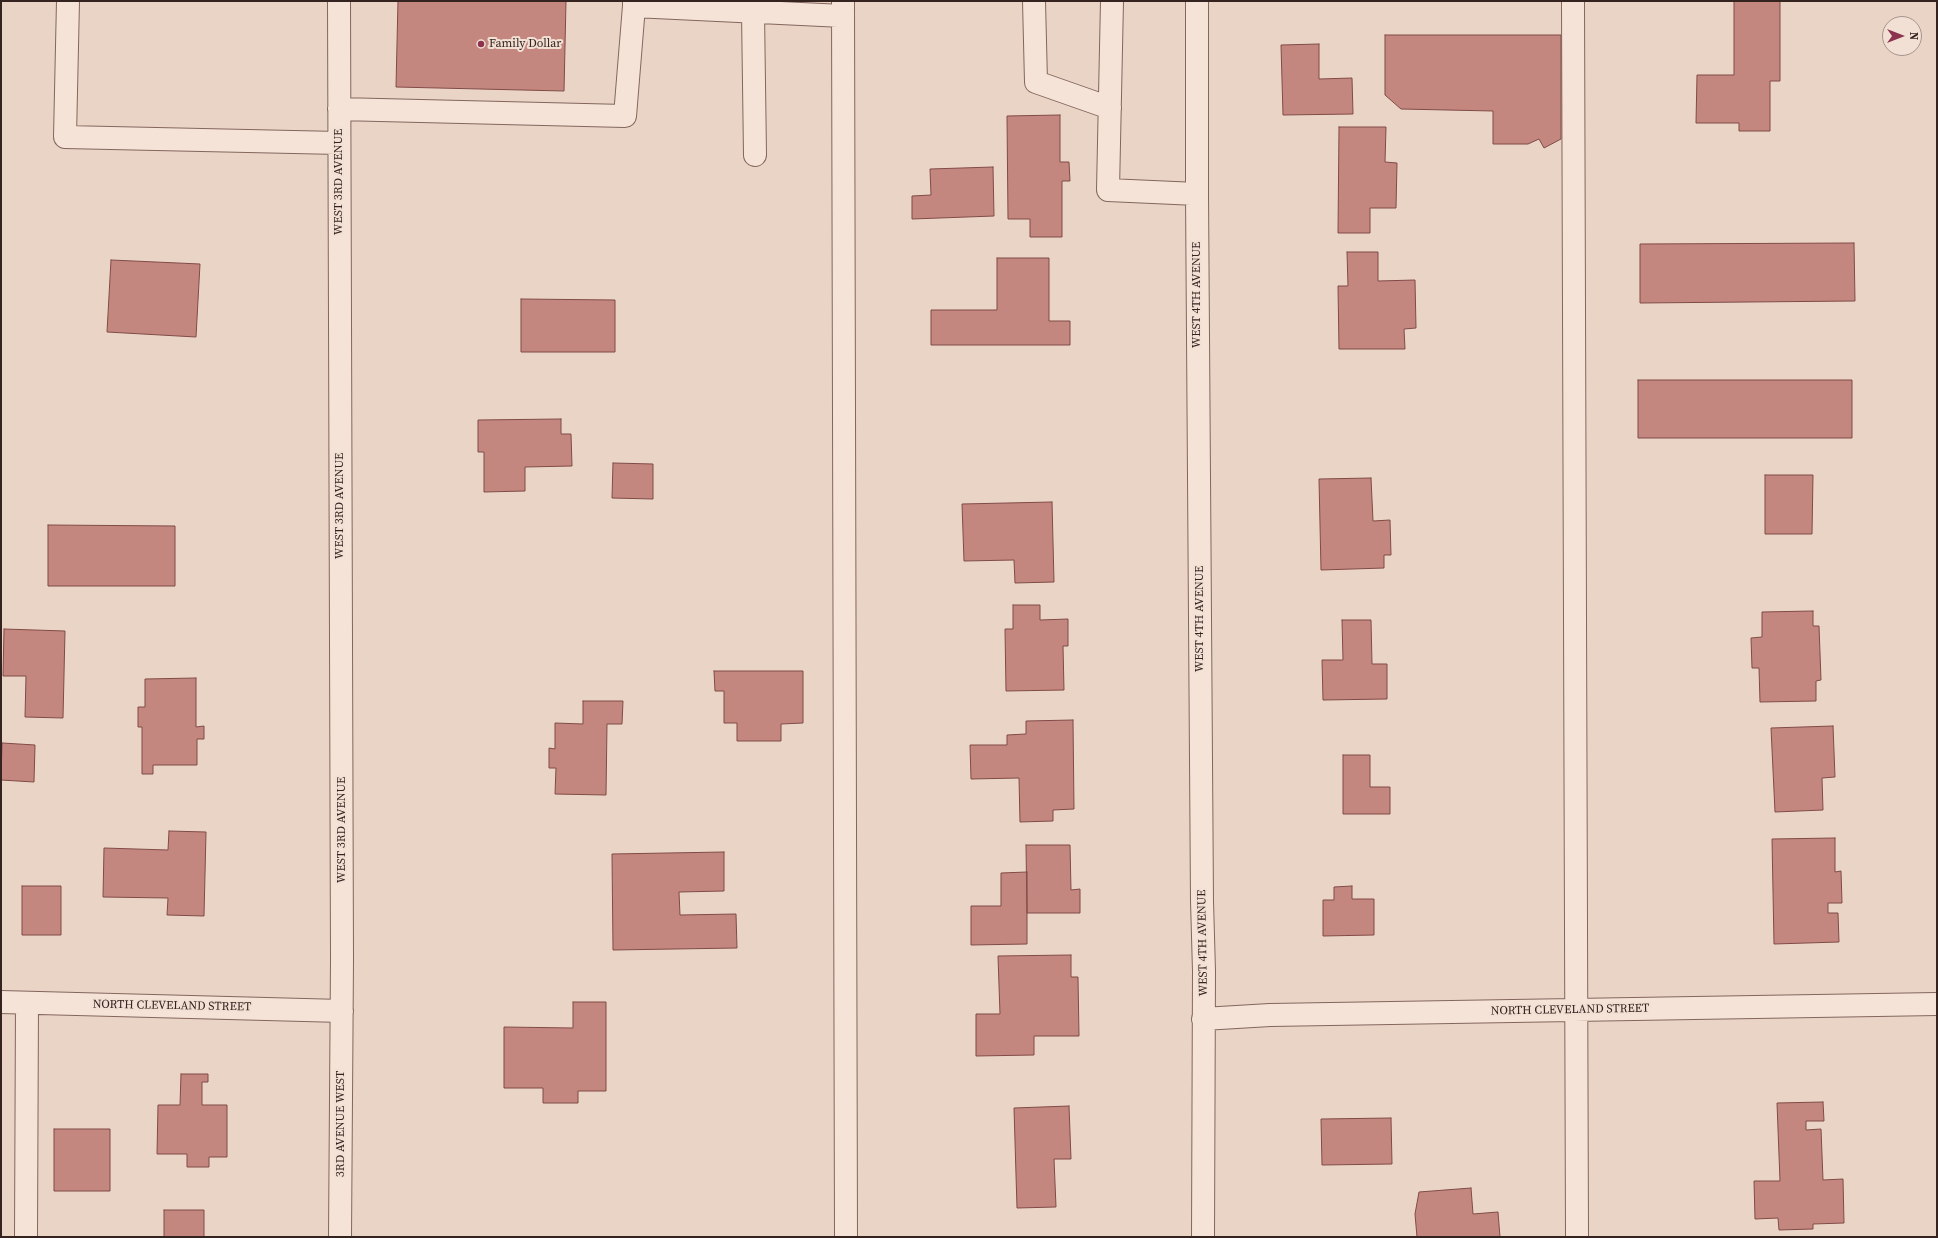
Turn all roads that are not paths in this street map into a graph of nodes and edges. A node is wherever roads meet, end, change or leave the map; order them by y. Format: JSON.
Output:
{"nodes":[{"id":1,"x":68,"y":1,"type":"edge"},
{"id":2,"x":339,"y":1,"type":"edge"},
{"id":3,"x":1034,"y":1,"type":"edge"},
{"id":4,"x":1112,"y":1,"type":"edge"},
{"id":5,"x":1197,"y":1,"type":"edge"},
{"id":6,"x":1573,"y":1,"type":"edge"},
{"id":7,"x":634,"y":4,"type":"edge"},
{"id":8,"x":843,"y":9,"type":"edge"},
{"id":9,"x":753,"y":12,"type":"junction"},
{"id":10,"x":1110,"y":108,"type":"junction"},
{"id":11,"x":339,"y":109,"type":"junction"},
{"id":12,"x":339,"y":143,"type":"junction"},
{"id":13,"x":755,"y":156,"type":"dead end"},
{"id":14,"x":1197,"y":194,"type":"junction"},
{"id":15,"x":1,"y":1002,"type":"edge"},
{"id":16,"x":28,"y":1002,"type":"junction"},
{"id":17,"x":1937,"y":1004,"type":"edge"},
{"id":18,"x":1576,"y":1010,"type":"junction"},
{"id":19,"x":342,"y":1011,"type":"junction"},
{"id":20,"x":1203,"y":1018,"type":"junction"},
{"id":21,"x":26,"y":1237,"type":"edge"},
{"id":22,"x":340,"y":1237,"type":"edge"},
{"id":23,"x":846,"y":1237,"type":"edge"},
{"id":24,"x":1203,"y":1237,"type":"edge"},
{"id":25,"x":1576,"y":1237,"type":"edge"}],
"edges":[{"from":1,"to":12,"type":"street"},
{"from":2,"to":11,"type":"street","name":"WEST 3RD AVENUE"},
{"from":3,"to":10,"type":"street"},
{"from":4,"to":10,"type":"street"},
{"from":5,"to":14,"type":"street","name":"WEST 4TH AVENUE"},
{"from":6,"to":18,"type":"street"},
{"from":7,"to":9,"type":"street"},
{"from":7,"to":11,"type":"street"},
{"from":8,"to":9,"type":"street"},
{"from":8,"to":23,"type":"street"},
{"from":9,"to":13,"type":"street"},
{"from":10,"to":14,"type":"street"},
{"from":11,"to":12,"type":"street","name":"WEST 3RD AVENUE"},
{"from":12,"to":19,"type":"street","name":"WEST 3RD AVENUE"},
{"from":14,"to":20,"type":"street","name":"WEST 4TH AVENUE"},
{"from":15,"to":16,"type":"street","name":"NORTH CLEVELAND STREET"},
{"from":16,"to":19,"type":"street","name":"NORTH CLEVELAND STREET"},
{"from":16,"to":21,"type":"street"},
{"from":17,"to":18,"type":"street","name":"NORTH CLEVELAND STREET"},
{"from":18,"to":20,"type":"street","name":"NORTH CLEVELAND STREET"},
{"from":18,"to":25,"type":"street"},
{"from":19,"to":22,"type":"street","name":"3RD AVENUE WEST"},
{"from":20,"to":24,"type":"street","name":"WEST 4TH AVENUE"}]}
